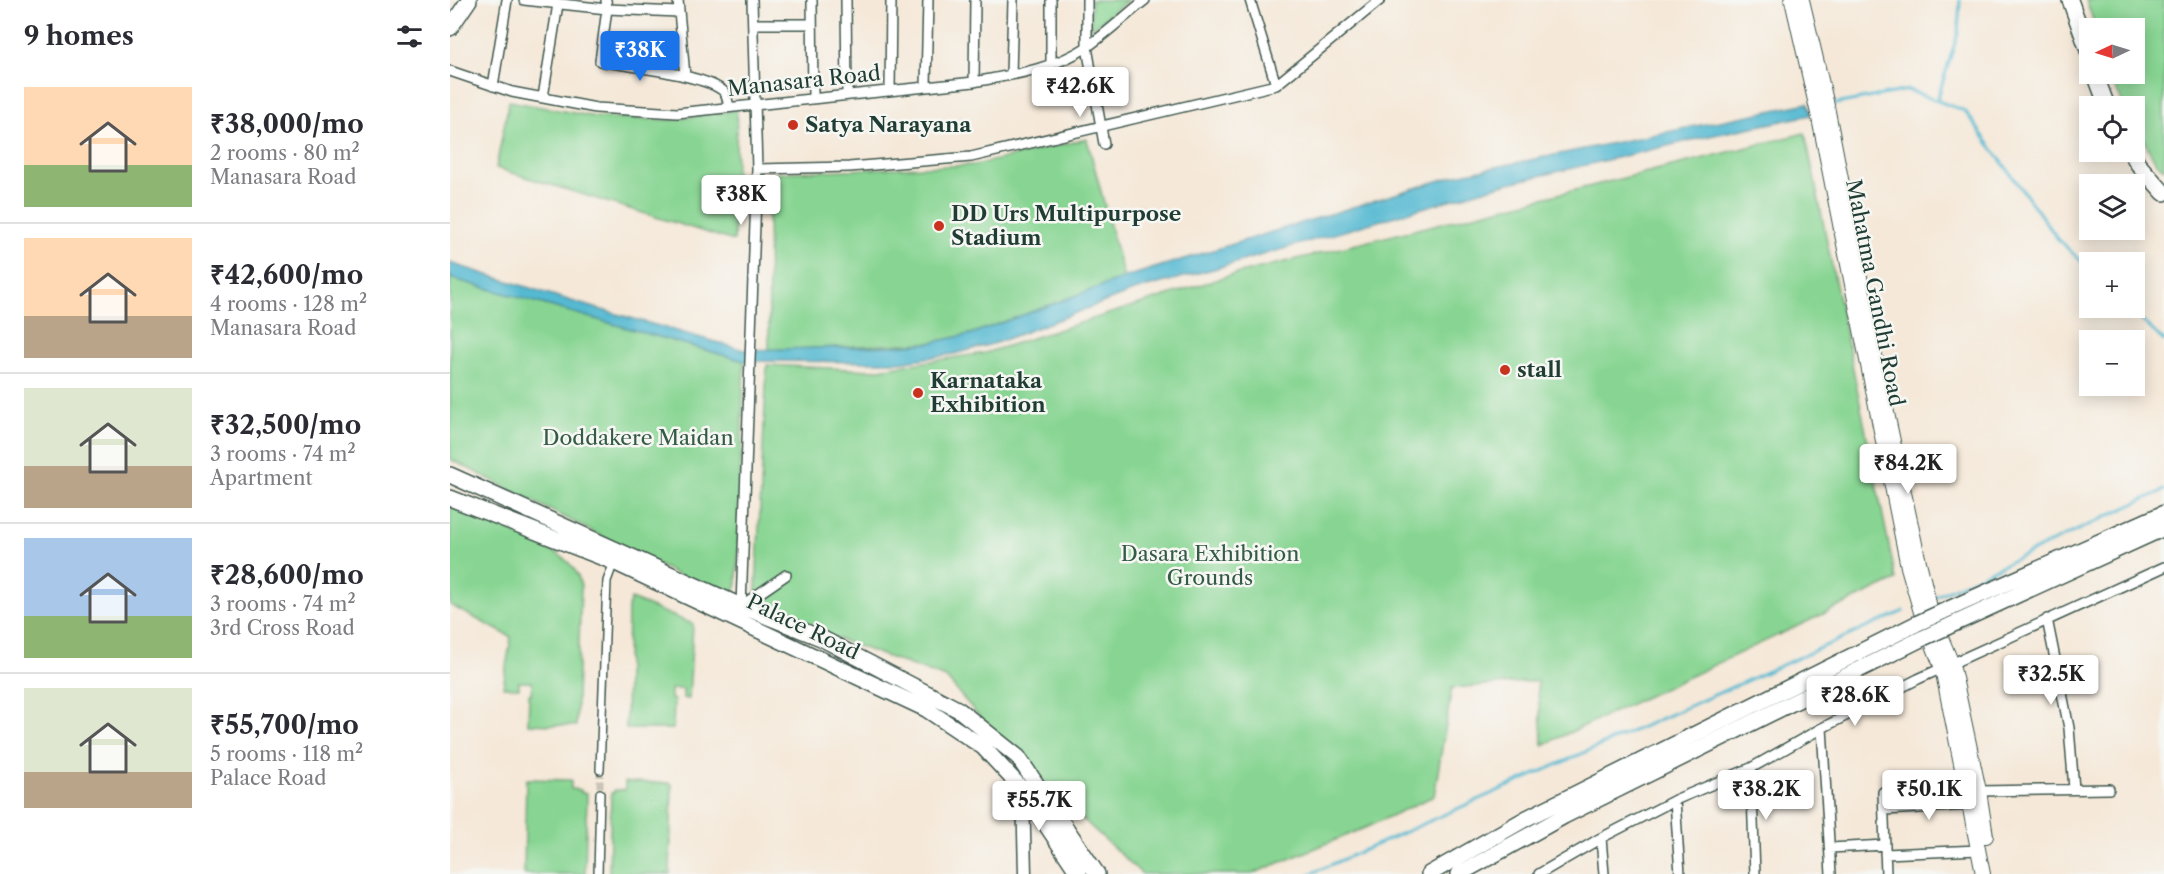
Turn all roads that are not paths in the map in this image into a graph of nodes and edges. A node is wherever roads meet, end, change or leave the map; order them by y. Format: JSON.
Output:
{"nodes":[{"id":1,"x":469,"y":0,"type":"edge"},
{"id":2,"x":507,"y":0,"type":"edge"},
{"id":3,"x":524,"y":0,"type":"edge"},
{"id":4,"x":678,"y":0,"type":"edge"},
{"id":5,"x":752,"y":0,"type":"edge"},
{"id":6,"x":812,"y":0,"type":"edge"},
{"id":7,"x":846,"y":0,"type":"edge"},
{"id":8,"x":891,"y":0,"type":"edge"},
{"id":9,"x":928,"y":0,"type":"edge"},
{"id":10,"x":975,"y":0,"type":"edge"},
{"id":11,"x":1013,"y":0,"type":"edge"},
{"id":12,"x":1051,"y":0,"type":"edge"},
{"id":13,"x":1087,"y":0,"type":"edge"},
{"id":14,"x":1145,"y":0,"type":"edge"},
{"id":15,"x":1250,"y":0,"type":"edge"},
{"id":16,"x":1380,"y":0,"type":"edge"},
{"id":17,"x":1792,"y":0,"type":"edge"},
{"id":18,"x":1802,"y":0,"type":"edge"},
{"id":19,"x":2070,"y":0,"type":"edge"},
{"id":20,"x":558,"y":4,"type":"junction"},
{"id":21,"x":606,"y":4,"type":"edge"},
{"id":22,"x":679,"y":12,"type":"junction"},
{"id":23,"x":753,"y":24,"type":"junction"},
{"id":24,"x":812,"y":24,"type":"junction"},
{"id":25,"x":2079,"y":25,"type":"edge"},
{"id":26,"x":450,"y":28,"type":"edge"},
{"id":27,"x":1087,"y":47,"type":"junction"},
{"id":28,"x":1051,"y":65,"type":"junction"},
{"id":29,"x":450,"y":71,"type":"edge"},
{"id":30,"x":1011,"y":75,"type":"junction"},
{"id":31,"x":685,"y":76,"type":"junction"},
{"id":32,"x":974,"y":81,"type":"junction"},
{"id":33,"x":1276,"y":85,"type":"junction"},
{"id":34,"x":493,"y":86,"type":"junction"},
{"id":35,"x":926,"y":86,"type":"junction"},
{"id":36,"x":890,"y":91,"type":"junction"},
{"id":37,"x":847,"y":95,"type":"junction"},
{"id":38,"x":543,"y":97,"type":"junction"},
{"id":39,"x":813,"y":98,"type":"junction"},
{"id":40,"x":1821,"y":103,"type":"junction"},
{"id":41,"x":754,"y":104,"type":"junction"},
{"id":42,"x":729,"y":106,"type":"junction"},
{"id":43,"x":1101,"y":127,"type":"junction"},
{"id":44,"x":1104,"y":144,"type":"dead end"},
{"id":45,"x":2137,"y":162,"type":"edge"},
{"id":46,"x":757,"y":169,"type":"junction"},
{"id":47,"x":2164,"y":193,"type":"edge"},
{"id":48,"x":450,"y":475,"type":"edge"},
{"id":49,"x":450,"y":498,"type":"edge"},
{"id":50,"x":2164,"y":513,"type":"edge"},
{"id":51,"x":2164,"y":528,"type":"edge"},
{"id":52,"x":614,"y":562,"type":"junction"},
{"id":53,"x":2164,"y":567,"type":"edge"},
{"id":54,"x":786,"y":575,"type":"dead end"},
{"id":55,"x":741,"y":606,"type":"junction"},
{"id":56,"x":2047,"y":619,"type":"junction"},
{"id":57,"x":1920,"y":631,"type":"junction"},
{"id":58,"x":1947,"y":666,"type":"junction"},
{"id":59,"x":1822,"y":728,"type":"junction"},
{"id":60,"x":1751,"y":768,"type":"junction"},
{"id":61,"x":600,"y":770,"type":"tunnel mouth"},
{"id":62,"x":2074,"y":789,"type":"junction"},
{"id":63,"x":2109,"y":789,"type":"dead end"},
{"id":64,"x":1023,"y":790,"type":"junction"},
{"id":65,"x":1978,"y":791,"type":"junction"},
{"id":66,"x":1883,"y":792,"type":"dead end"},
{"id":67,"x":600,"y":793,"type":"tunnel mouth"},
{"id":68,"x":1675,"y":800,"type":"junction"},
{"id":69,"x":1970,"y":805,"type":"junction"},
{"id":70,"x":1885,"y":810,"type":"junction"},
{"id":71,"x":1601,"y":838,"type":"junction"},
{"id":72,"x":1830,"y":848,"type":"junction"},
{"id":73,"x":1885,"y":849,"type":"junction"},
{"id":74,"x":1979,"y":850,"type":"junction"},
{"id":75,"x":598,"y":874,"type":"edge"},
{"id":76,"x":1024,"y":874,"type":"edge"},
{"id":77,"x":1080,"y":874,"type":"edge"},
{"id":78,"x":1097,"y":874,"type":"edge"},
{"id":79,"x":1429,"y":874,"type":"edge"},
{"id":80,"x":1458,"y":874,"type":"edge"},
{"id":81,"x":1539,"y":874,"type":"edge"},
{"id":82,"x":1604,"y":874,"type":"edge"},
{"id":83,"x":1680,"y":874,"type":"edge"},
{"id":84,"x":1755,"y":874,"type":"edge"},
{"id":85,"x":1831,"y":874,"type":"edge"},
{"id":86,"x":1886,"y":874,"type":"edge"},
{"id":87,"x":1983,"y":874,"type":"edge"},
{"id":88,"x":1992,"y":874,"type":"edge"}],
"edges":[{"from":1,"to":26,"type":"main road"},
{"from":2,"to":34,"type":"street"},
{"from":3,"to":20,"type":"street"},
{"from":4,"to":22,"type":"street"},
{"from":5,"to":23,"type":"street"},
{"from":6,"to":24,"type":"street"},
{"from":7,"to":37,"type":"street"},
{"from":8,"to":36,"type":"street"},
{"from":9,"to":35,"type":"street"},
{"from":10,"to":32,"type":"street"},
{"from":11,"to":30,"type":"street"},
{"from":12,"to":28,"type":"street"},
{"from":13,"to":27,"type":"street"},
{"from":14,"to":27,"type":"street","name":"Manasara Road"},
{"from":15,"to":33,"type":"street"},
{"from":16,"to":33,"type":"street"},
{"from":17,"to":40,"type":"main road","name":"Mahatma Gandhi Road"},
{"from":18,"to":40,"type":"main road","name":"Mahatma Gandhi Road"},
{"from":19,"to":25,"type":"main road"},
{"from":20,"to":21,"type":"street"},
{"from":20,"to":38,"type":"street"},
{"from":21,"to":22,"type":"street"},
{"from":21,"to":31,"type":"street"},
{"from":22,"to":31,"type":"street"},
{"from":23,"to":24,"type":"street"},
{"from":23,"to":41,"type":"street"},
{"from":24,"to":39,"type":"street"},
{"from":27,"to":28,"type":"street","name":"Manasara Road"},
{"from":27,"to":43,"type":"street"},
{"from":28,"to":30,"type":"street","name":"Manasara Road"},
{"from":29,"to":34,"type":"street","name":"Manasara Road"},
{"from":30,"to":32,"type":"street","name":"Manasara Road"},
{"from":31,"to":42,"type":"street"},
{"from":32,"to":35,"type":"street","name":"Manasara Road"},
{"from":33,"to":43,"type":"street"},
{"from":34,"to":38,"type":"street","name":"Manasara Road"},
{"from":35,"to":36,"type":"street","name":"Manasara Road"},
{"from":36,"to":37,"type":"street","name":"Manasara Road"},
{"from":37,"to":39,"type":"street","name":"Manasara Road"},
{"from":38,"to":42,"type":"street","name":"Manasara Road"},
{"from":39,"to":41,"type":"street","name":"Manasara Road"},
{"from":40,"to":58,"type":"main road","name":"Mahatma Gandhi Road"},
{"from":41,"to":42,"type":"street","name":"Manasara Road"},
{"from":41,"to":46,"type":"street"},
{"from":43,"to":44,"type":"street"},
{"from":43,"to":46,"type":"street"},
{"from":45,"to":47,"type":"main road"},
{"from":46,"to":55,"type":"street"},
{"from":48,"to":55,"type":"main road"},
{"from":49,"to":52,"type":"main road","name":"Palace Road"},
{"from":50,"to":57,"type":"main road","bridge":true},
{"from":51,"to":57,"type":"main road","bridge":true},
{"from":52,"to":61,"type":"street"},
{"from":52,"to":64,"type":"main road","name":"Palace Road"},
{"from":53,"to":56,"type":"street"},
{"from":54,"to":55,"type":"street"},
{"from":55,"to":78,"type":"main road"},
{"from":56,"to":58,"type":"street"},
{"from":56,"to":62,"type":"street"},
{"from":57,"to":79,"type":"main road"},
{"from":57,"to":80,"type":"main road"},
{"from":58,"to":59,"type":"street"},
{"from":58,"to":65,"type":"main road","name":"Mahatma Gandhi Road"},
{"from":58,"to":69,"type":"main road","name":"Mahatma Gandhi Road"},
{"from":59,"to":60,"type":"street"},
{"from":59,"to":72,"type":"street"},
{"from":60,"to":68,"type":"street"},
{"from":60,"to":84,"type":"street"},
{"from":62,"to":63,"type":"street"},
{"from":62,"to":65,"type":"street"},
{"from":64,"to":76,"type":"street"},
{"from":64,"to":77,"type":"main road","name":"Palace Road"},
{"from":65,"to":88,"type":"main road","name":"Mahatma Gandhi Road"},
{"from":66,"to":70,"type":"street"},
{"from":67,"to":75,"type":"street"},
{"from":68,"to":71,"type":"street"},
{"from":68,"to":83,"type":"street"},
{"from":69,"to":70,"type":"street"},
{"from":69,"to":74,"type":"main road","name":"Mahatma Gandhi Road"},
{"from":70,"to":73,"type":"street"},
{"from":71,"to":81,"type":"street"},
{"from":71,"to":82,"type":"street"},
{"from":72,"to":73,"type":"street"},
{"from":72,"to":85,"type":"street"},
{"from":73,"to":74,"type":"street"},
{"from":73,"to":86,"type":"street"},
{"from":74,"to":87,"type":"main road","name":"Mahatma Gandhi Road"}]}
